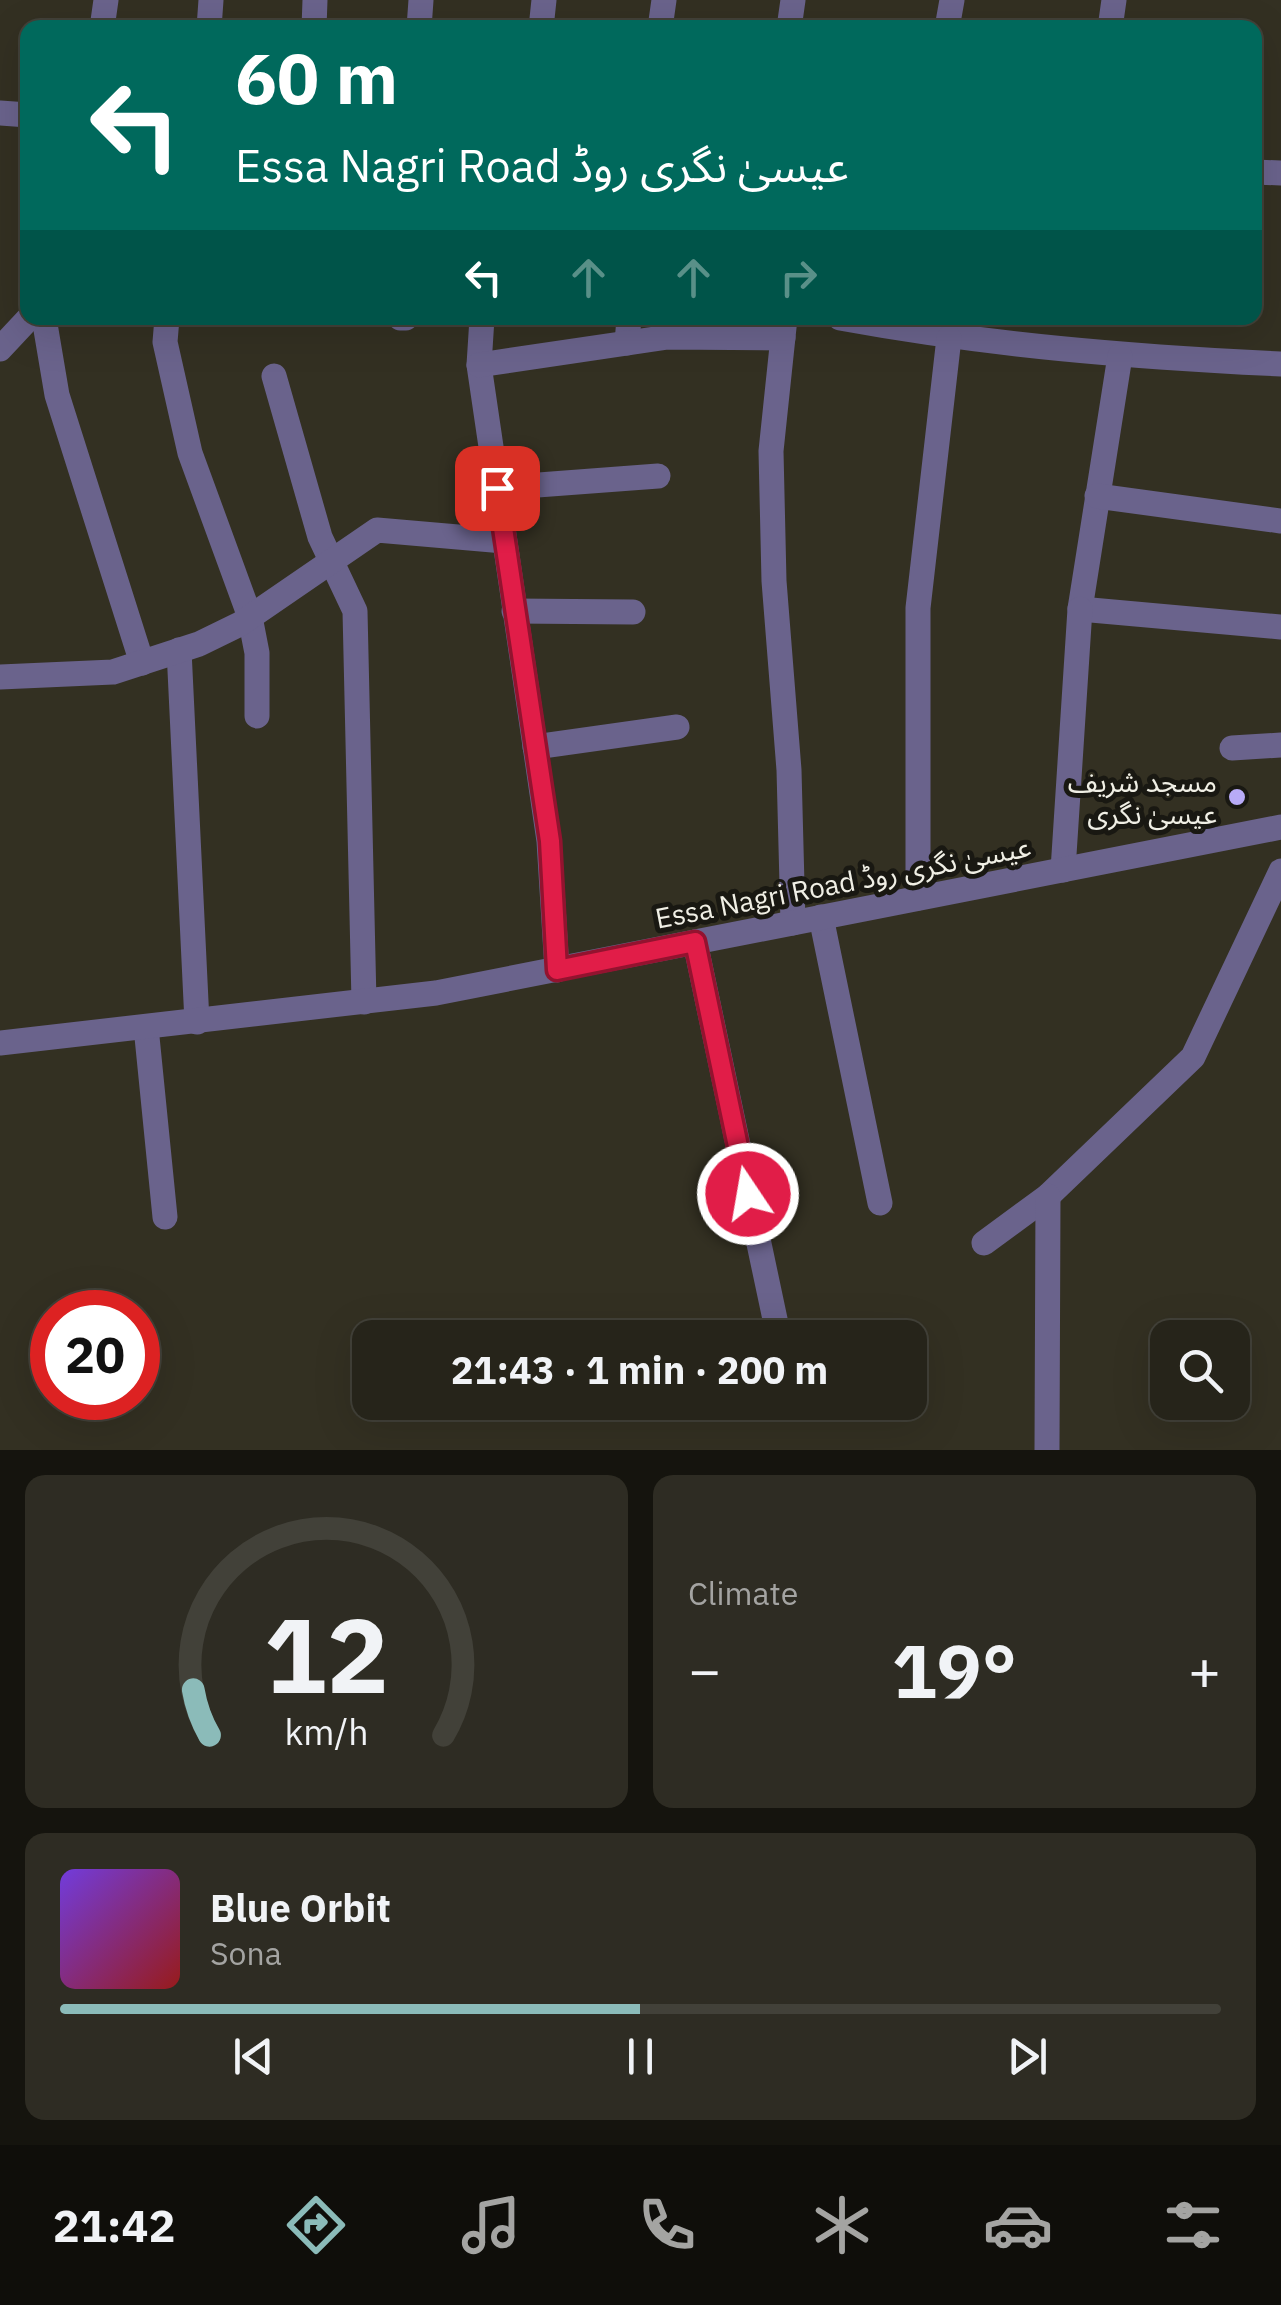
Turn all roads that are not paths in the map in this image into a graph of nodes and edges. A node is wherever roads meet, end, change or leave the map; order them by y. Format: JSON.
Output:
{"nodes":[{"id":1,"x":22,"y":325,"type":"edge"},
{"id":2,"x":45,"y":325,"type":"edge"},
{"id":3,"x":166,"y":325,"type":"edge"},
{"id":4,"x":482,"y":325,"type":"edge"},
{"id":5,"x":878,"y":325,"type":"edge"},
{"id":6,"x":784,"y":328,"type":"edge"},
{"id":7,"x":628,"y":330,"type":"edge"},
{"id":8,"x":949,"y":338,"type":"junction"},
{"id":9,"x":0,"y":349,"type":"edge"},
{"id":10,"x":1120,"y":356,"type":"junction"},
{"id":11,"x":1281,"y":364,"type":"edge"},
{"id":12,"x":479,"y":365,"type":"junction"},
{"id":13,"x":274,"y":376,"type":"dead end"},
{"id":14,"x":658,"y":476,"type":"dead end"},
{"id":15,"x":497,"y":488,"type":"junction"},
{"id":16,"x":1097,"y":496,"type":"junction"},
{"id":17,"x":1281,"y":521,"type":"edge"},
{"id":18,"x":504,"y":541,"type":"junction"},
{"id":19,"x":331,"y":560,"type":"junction"},
{"id":20,"x":1080,"y":609,"type":"junction"},
{"id":21,"x":514,"y":612,"type":"junction"},
{"id":22,"x":633,"y":612,"type":"dead end"},
{"id":23,"x":250,"y":617,"type":"junction"},
{"id":24,"x":1281,"y":627,"type":"edge"},
{"id":25,"x":179,"y":650,"type":"junction"},
{"id":26,"x":142,"y":662,"type":"junction"},
{"id":27,"x":0,"y":677,"type":"edge"},
{"id":28,"x":257,"y":716,"type":"dead end"},
{"id":29,"x":677,"y":727,"type":"dead end"},
{"id":30,"x":1281,"y":745,"type":"edge"},
{"id":31,"x":535,"y":746,"type":"junction"},
{"id":32,"x":1232,"y":748,"type":"dead end"},
{"id":33,"x":1281,"y":827,"type":"edge"},
{"id":34,"x":1063,"y":870,"type":"junction"},
{"id":35,"x":1281,"y":871,"type":"edge"},
{"id":36,"x":918,"y":898,"type":"junction"},
{"id":37,"x":821,"y":918,"type":"junction"},
{"id":38,"x":793,"y":923,"type":"junction"},
{"id":39,"x":695,"y":942,"type":"junction"},
{"id":40,"x":557,"y":970,"type":"junction"},
{"id":41,"x":364,"y":1002,"type":"junction"},
{"id":42,"x":197,"y":1022,"type":"junction"},
{"id":43,"x":146,"y":1027,"type":"junction"},
{"id":44,"x":0,"y":1043,"type":"edge"},
{"id":45,"x":1048,"y":1196,"type":"junction"},
{"id":46,"x":880,"y":1204,"type":"dead end"},
{"id":47,"x":165,"y":1216,"type":"dead end"},
{"id":48,"x":984,"y":1242,"type":"dead end"},
{"id":49,"x":775,"y":1320,"type":"edge"},
{"id":50,"x":1047,"y":1450,"type":"edge"}],
"edges":[{"from":1,"to":9,"type":"street"},
{"from":2,"to":26,"type":"street"},
{"from":3,"to":23,"type":"street"},
{"from":4,"to":12,"type":"street"},
{"from":5,"to":8,"type":"street"},
{"from":6,"to":7,"type":"street"},
{"from":6,"to":38,"type":"street"},
{"from":7,"to":12,"type":"street"},
{"from":8,"to":10,"type":"street"},
{"from":8,"to":36,"type":"street"},
{"from":10,"to":11,"type":"street"},
{"from":10,"to":16,"type":"street"},
{"from":12,"to":15,"type":"street"},
{"from":13,"to":19,"type":"street"},
{"from":14,"to":15,"type":"street"},
{"from":15,"to":18,"type":"street"},
{"from":16,"to":17,"type":"street"},
{"from":16,"to":20,"type":"street"},
{"from":18,"to":19,"type":"street"},
{"from":18,"to":21,"type":"street"},
{"from":19,"to":23,"type":"street"},
{"from":19,"to":41,"type":"street"},
{"from":20,"to":24,"type":"street"},
{"from":20,"to":34,"type":"street"},
{"from":21,"to":22,"type":"street"},
{"from":21,"to":31,"type":"street"},
{"from":23,"to":25,"type":"street"},
{"from":23,"to":28,"type":"street"},
{"from":25,"to":26,"type":"street"},
{"from":25,"to":42,"type":"street"},
{"from":26,"to":27,"type":"street"},
{"from":29,"to":31,"type":"street"},
{"from":30,"to":32,"type":"street"},
{"from":31,"to":40,"type":"street"},
{"from":33,"to":34,"type":"street","name":"Essa Nagri Road عیسیٰ نگری روڈ"},
{"from":34,"to":36,"type":"street","name":"Essa Nagri Road عیسیٰ نگری روڈ"},
{"from":35,"to":45,"type":"street"},
{"from":36,"to":37,"type":"street","name":"Essa Nagri Road عیسیٰ نگری روڈ"},
{"from":37,"to":38,"type":"street","name":"Essa Nagri Road عیسیٰ نگری روڈ"},
{"from":37,"to":46,"type":"street"},
{"from":38,"to":39,"type":"street","name":"Essa Nagri Road عیسیٰ نگری روڈ"},
{"from":39,"to":40,"type":"street","name":"Essa Nagri Road عیسیٰ نگری روڈ"},
{"from":39,"to":49,"type":"street"},
{"from":40,"to":41,"type":"street","name":"Essa Nagri Road عیسیٰ نگری روڈ"},
{"from":41,"to":42,"type":"street","name":"Essa Nagri Road عیسیٰ نگری روڈ"},
{"from":42,"to":43,"type":"street","name":"Essa Nagri Road عیسیٰ نگری روڈ"},
{"from":43,"to":44,"type":"street","name":"Essa Nagri Road عیسیٰ نگری روڈ"},
{"from":43,"to":47,"type":"street"},
{"from":45,"to":48,"type":"street"},
{"from":45,"to":50,"type":"street"}]}
